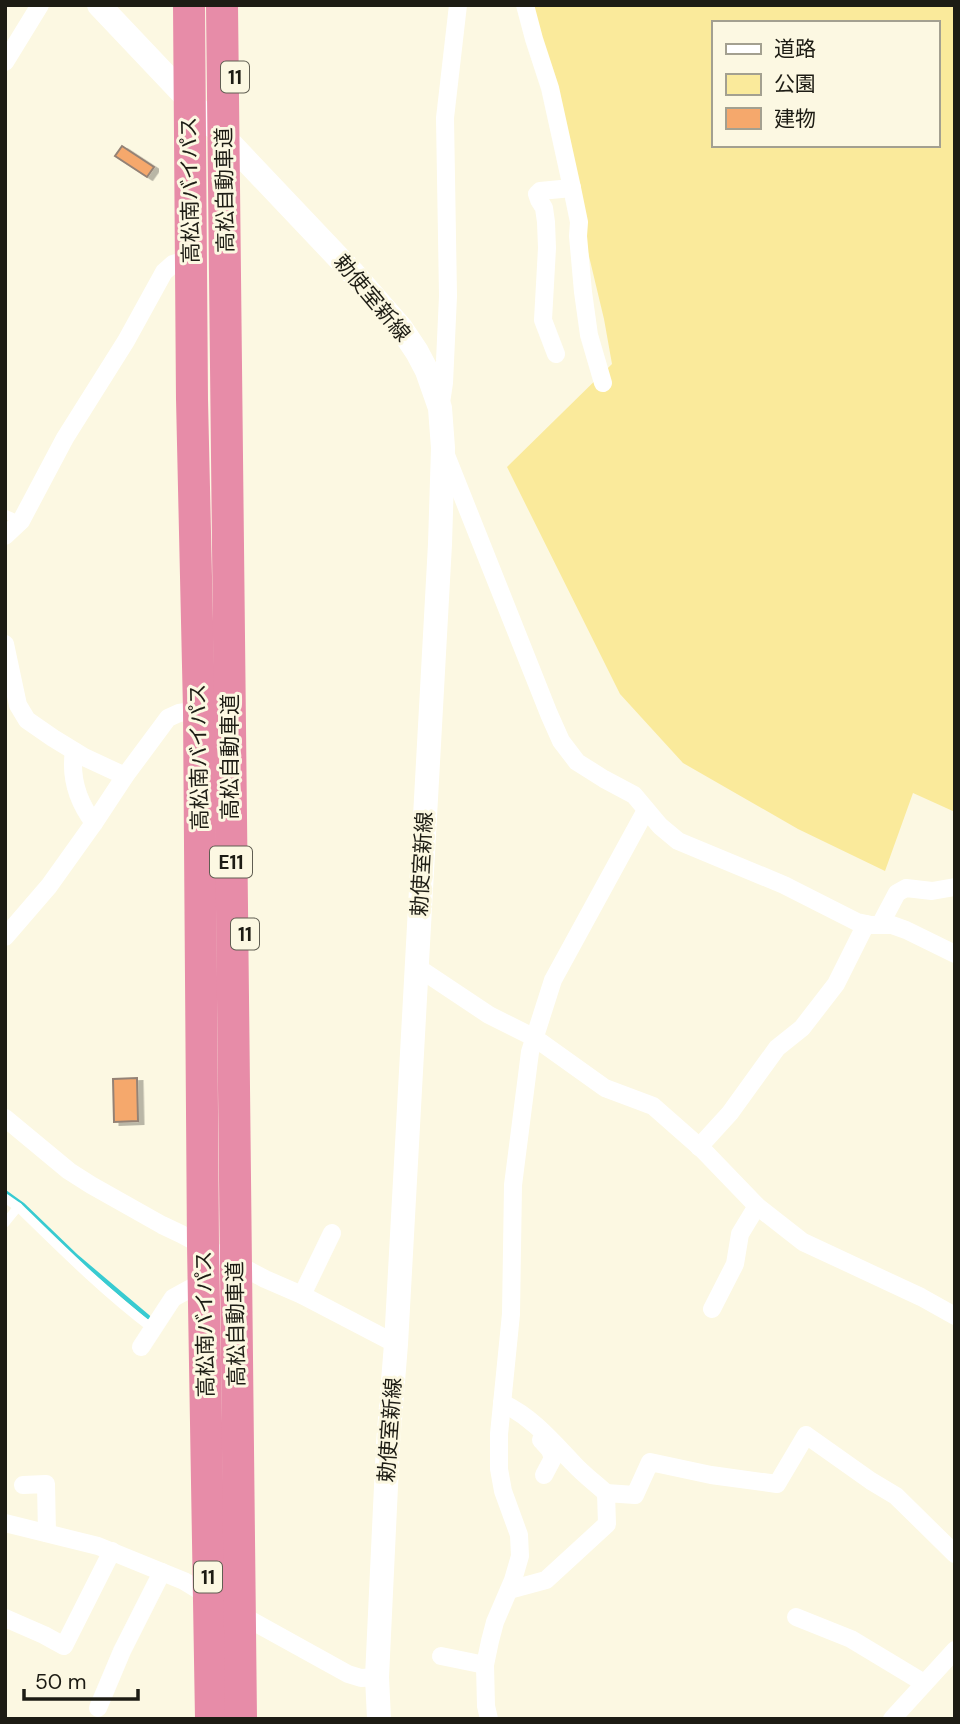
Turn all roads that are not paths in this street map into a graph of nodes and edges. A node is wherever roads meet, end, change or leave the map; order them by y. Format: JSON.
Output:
{"nodes":[{"id":1,"x":40,"y":5,"type":"edge"},
{"id":2,"x":99,"y":5,"type":"edge"},
{"id":3,"x":201,"y":5,"type":"edge"},
{"id":4,"x":222,"y":5,"type":"edge"},
{"id":5,"x":235,"y":5,"type":"edge"},
{"id":6,"x":458,"y":5,"type":"edge"},
{"id":7,"x":469,"y":5,"type":"edge"},
{"id":8,"x":525,"y":5,"type":"edge"},
{"id":9,"x":189,"y":21,"type":"edge"},
{"id":10,"x":454,"y":30,"type":"junction"},
{"id":11,"x":146,"y":55,"type":"junction"},
{"id":12,"x":5,"y":62,"type":"edge"},
{"id":13,"x":189,"y":101,"type":"junction"},
{"id":14,"x":236,"y":149,"type":"junction"},
{"id":15,"x":572,"y":188,"type":"junction"},
{"id":16,"x":191,"y":259,"type":"junction"},
{"id":17,"x":556,"y":354,"type":"dead end"},
{"id":18,"x":603,"y":383,"type":"dead end"},
{"id":19,"x":440,"y":408,"type":"junction"},
{"id":20,"x":443,"y":448,"type":"junction"},
{"id":21,"x":13,"y":517,"type":"edge"},
{"id":22,"x":5,"y":536,"type":"edge"},
{"id":23,"x":5,"y":644,"type":"edge"},
{"id":24,"x":199,"y":710,"type":"junction"},
{"id":25,"x":74,"y":751,"type":"junction"},
{"id":26,"x":125,"y":776,"type":"junction"},
{"id":27,"x":646,"y":810,"type":"junction"},
{"id":28,"x":94,"y":823,"type":"junction"},
{"id":29,"x":955,"y":887,"type":"edge"},
{"id":30,"x":873,"y":924,"type":"junction"},
{"id":31,"x":5,"y":937,"type":"edge"},
{"id":32,"x":955,"y":954,"type":"edge"},
{"id":33,"x":417,"y":967,"type":"junction"},
{"id":34,"x":535,"y":1038,"type":"junction"},
{"id":35,"x":6,"y":1121,"type":"edge"},
{"id":36,"x":699,"y":1147,"type":"junction"},
{"id":37,"x":5,"y":1198,"type":"edge"},
{"id":38,"x":757,"y":1206,"type":"junction"},
{"id":39,"x":18,"y":1207,"type":"junction"},
{"id":40,"x":5,"y":1223,"type":"edge"},
{"id":41,"x":332,"y":1233,"type":"dead end"},
{"id":42,"x":203,"y":1245,"type":"junction"},
{"id":43,"x":248,"y":1269,"type":"junction"},
{"id":44,"x":204,"y":1281,"type":"junction"},
{"id":45,"x":302,"y":1294,"type":"junction"},
{"id":46,"x":712,"y":1309,"type":"dead end"},
{"id":47,"x":955,"y":1317,"type":"edge"},
{"id":48,"x":153,"y":1329,"type":"junction"},
{"id":49,"x":396,"y":1344,"type":"junction"},
{"id":50,"x":141,"y":1347,"type":"dead end"},
{"id":51,"x":502,"y":1407,"type":"junction"},
{"id":52,"x":544,"y":1475,"type":"dead end"},
{"id":53,"x":23,"y":1485,"type":"dead end"},
{"id":54,"x":606,"y":1493,"type":"junction"},
{"id":55,"x":5,"y":1523,"type":"edge"},
{"id":56,"x":47,"y":1533,"type":"junction"},
{"id":57,"x":112,"y":1551,"type":"junction"},
{"id":58,"x":955,"y":1554,"type":"edge"},
{"id":59,"x":162,"y":1572,"type":"junction"},
{"id":60,"x":509,"y":1590,"type":"junction"},
{"id":61,"x":209,"y":1596,"type":"junction"},
{"id":62,"x":796,"y":1617,"type":"dead end"},
{"id":63,"x":5,"y":1618,"type":"edge"},
{"id":64,"x":250,"y":1619,"type":"junction"},
{"id":65,"x":955,"y":1650,"type":"edge"},
{"id":66,"x":441,"y":1656,"type":"dead end"},
{"id":67,"x":485,"y":1665,"type":"junction"},
{"id":68,"x":377,"y":1677,"type":"junction"},
{"id":69,"x":924,"y":1683,"type":"junction"},
{"id":70,"x":97,"y":1708,"type":"dead end"},
{"id":71,"x":896,"y":1718,"type":"edge"},
{"id":72,"x":211,"y":1719,"type":"edge"},
{"id":73,"x":219,"y":1719,"type":"edge"},
{"id":74,"x":241,"y":1719,"type":"edge"},
{"id":75,"x":251,"y":1719,"type":"edge"},
{"id":76,"x":379,"y":1719,"type":"edge"},
{"id":77,"x":489,"y":1719,"type":"edge"}],
"edges":[{"from":1,"to":12,"type":"street"},
{"from":2,"to":11,"type":"main road","name":"勅使室新線"},
{"from":3,"to":73,"type":"highway","name":"高松自動車道","number":"E11"},
{"from":4,"to":74,"type":"highway","name":"高松自動車道","number":"E11"},
{"from":5,"to":14,"type":"highway","name":"高松南バイパス","number":"11"},
{"from":6,"to":10,"type":"street"},
{"from":7,"to":10,"type":"street"},
{"from":8,"to":15,"type":"street"},
{"from":9,"to":11,"type":"main road"},
{"from":9,"to":13,"type":"highway","name":"高松南バイパス","number":"11"},
{"from":10,"to":19,"type":"street"},
{"from":11,"to":13,"type":"main road","name":"勅使室新線"},
{"from":13,"to":14,"type":"main road","name":"勅使室新線"},
{"from":13,"to":16,"type":"highway","name":"高松南バイパス","number":"11"},
{"from":14,"to":19,"type":"main road","name":"勅使室新線"},
{"from":14,"to":43,"type":"highway","name":"高松南バイパス","number":"11"},
{"from":15,"to":17,"type":"street"},
{"from":15,"to":18,"type":"street"},
{"from":16,"to":21,"type":"street"},
{"from":16,"to":24,"type":"highway","name":"高松南バイパス","number":"11"},
{"from":19,"to":20,"type":"main road","name":"勅使室新線"},
{"from":20,"to":27,"type":"street"},
{"from":20,"to":33,"type":"main road","name":"勅使室新線"},
{"from":21,"to":22,"type":"street"},
{"from":23,"to":25,"type":"street"},
{"from":24,"to":26,"type":"street"},
{"from":24,"to":42,"type":"highway","name":"高松南バイパス","number":"11"},
{"from":25,"to":26,"type":"street"},
{"from":25,"to":28,"type":"street"},
{"from":26,"to":28,"type":"street"},
{"from":27,"to":30,"type":"street"},
{"from":27,"to":34,"type":"street"},
{"from":28,"to":31,"type":"street"},
{"from":29,"to":30,"type":"street"},
{"from":30,"to":32,"type":"street"},
{"from":30,"to":36,"type":"street"},
{"from":33,"to":34,"type":"street"},
{"from":33,"to":49,"type":"main road","name":"勅使室新線"},
{"from":34,"to":36,"type":"street"},
{"from":34,"to":51,"type":"street"},
{"from":35,"to":42,"type":"street"},
{"from":36,"to":38,"type":"street"},
{"from":37,"to":39,"type":"lane"},
{"from":38,"to":46,"type":"street"},
{"from":38,"to":47,"type":"street"},
{"from":39,"to":40,"type":"lane"},
{"from":39,"to":48,"type":"lane"},
{"from":41,"to":45,"type":"street"},
{"from":42,"to":43,"type":"street"},
{"from":42,"to":44,"type":"highway","name":"高松南バイパス","number":"11"},
{"from":43,"to":45,"type":"street"},
{"from":43,"to":64,"type":"highway","name":"高松南バイパス","number":"11"},
{"from":44,"to":48,"type":"street"},
{"from":44,"to":61,"type":"highway","name":"高松南バイパス","number":"11"},
{"from":45,"to":49,"type":"street"},
{"from":48,"to":50,"type":"street"},
{"from":49,"to":68,"type":"main road","name":"勅使室新線"},
{"from":51,"to":52,"type":"street"},
{"from":51,"to":54,"type":"street"},
{"from":51,"to":60,"type":"street"},
{"from":53,"to":56,"type":"street"},
{"from":54,"to":58,"type":"street"},
{"from":54,"to":60,"type":"street"},
{"from":55,"to":56,"type":"street"},
{"from":56,"to":57,"type":"street"},
{"from":57,"to":59,"type":"street"},
{"from":57,"to":63,"type":"street"},
{"from":59,"to":61,"type":"street"},
{"from":59,"to":70,"type":"street"},
{"from":60,"to":67,"type":"street"},
{"from":61,"to":64,"type":"street"},
{"from":61,"to":72,"type":"highway","name":"高松南バイパス","number":"11"},
{"from":62,"to":69,"type":"street"},
{"from":64,"to":68,"type":"street"},
{"from":64,"to":75,"type":"highway","name":"高松南バイパス","number":"11"},
{"from":65,"to":69,"type":"street"},
{"from":66,"to":67,"type":"street"},
{"from":67,"to":77,"type":"street"},
{"from":68,"to":76,"type":"main road","name":"勅使室新線"},
{"from":69,"to":71,"type":"street"}]}
